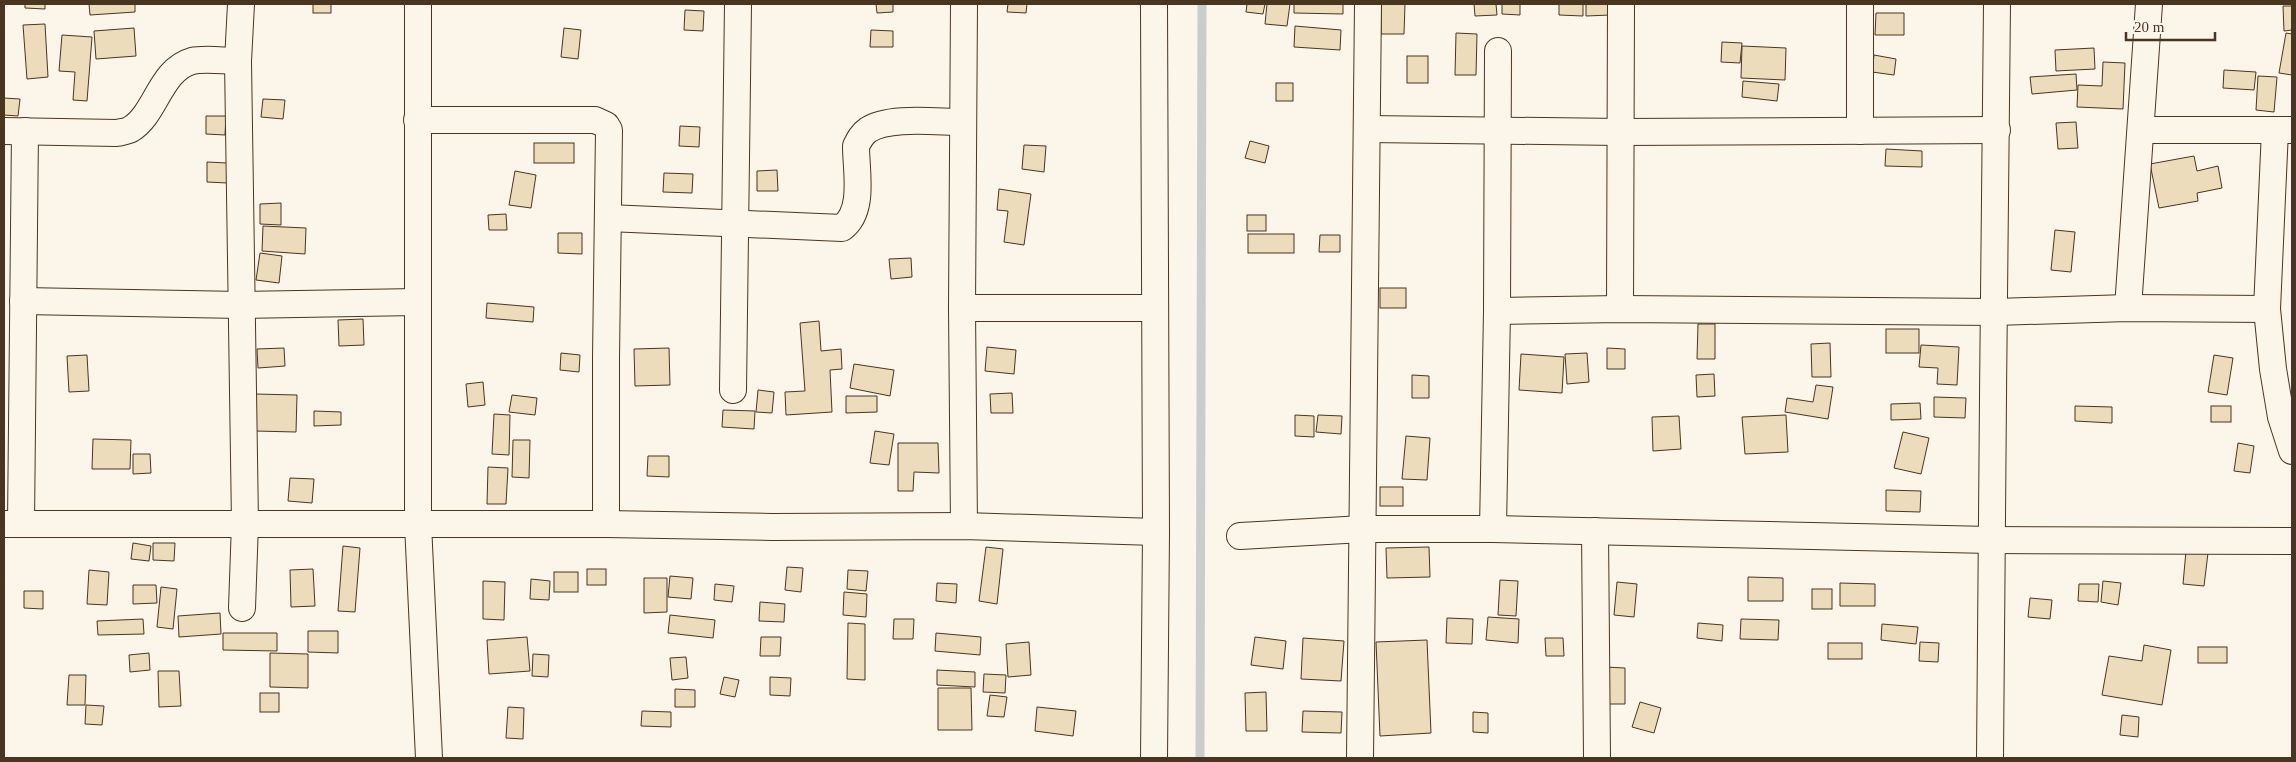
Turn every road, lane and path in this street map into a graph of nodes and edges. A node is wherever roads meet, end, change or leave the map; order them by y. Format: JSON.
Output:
{"nodes":[{"id":1,"x":240,"y":4,"type":"edge"},
{"id":2,"x":418,"y":4,"type":"edge"},
{"id":3,"x":738,"y":4,"type":"edge"},
{"id":4,"x":964,"y":4,"type":"edge"},
{"id":5,"x":1154,"y":4,"type":"edge"},
{"id":6,"x":1368,"y":4,"type":"edge"},
{"id":7,"x":1621,"y":4,"type":"edge"},
{"id":8,"x":1860,"y":4,"type":"edge"},
{"id":9,"x":1997,"y":4,"type":"edge"},
{"id":10,"x":2149,"y":4,"type":"edge"},
{"id":11,"x":1498,"y":51,"type":"dead end"},
{"id":12,"x":238,"y":61,"type":"junction"},
{"id":13,"x":417,"y":120,"type":"junction"},
{"id":14,"x":962,"y":122,"type":"junction"},
{"id":15,"x":1368,"y":129,"type":"junction"},
{"id":16,"x":1996,"y":130,"type":"junction"},
{"id":17,"x":2141,"y":130,"type":"junction"},
{"id":18,"x":2284,"y":130,"type":"edge"},
{"id":19,"x":14,"y":131,"type":"edge"},
{"id":20,"x":1497,"y":131,"type":"junction"},
{"id":21,"x":1860,"y":131,"type":"junction"},
{"id":22,"x":1620,"y":132,"type":"junction"},
{"id":23,"x":608,"y":218,"type":"junction"},
{"id":24,"x":2283,"y":218,"type":"edge"},
{"id":25,"x":735,"y":224,"type":"junction"},
{"id":26,"x":23,"y":301,"type":"junction"},
{"id":27,"x":417,"y":302,"type":"junction"},
{"id":28,"x":241,"y":305,"type":"junction"},
{"id":29,"x":962,"y":308,"type":"junction"},
{"id":30,"x":1155,"y":308,"type":"junction"},
{"id":31,"x":2128,"y":308,"type":"junction"},
{"id":32,"x":1620,"y":309,"type":"junction"},
{"id":33,"x":2267,"y":309,"type":"junction"},
{"id":34,"x":1497,"y":311,"type":"junction"},
{"id":35,"x":1995,"y":312,"type":"junction"},
{"id":36,"x":733,"y":390,"type":"dead end"},
{"id":37,"x":2292,"y":451,"type":"edge"},
{"id":38,"x":245,"y":523,"type":"junction"},
{"id":39,"x":13,"y":524,"type":"edge"},
{"id":40,"x":418,"y":524,"type":"junction"},
{"id":41,"x":606,"y":524,"type":"junction"},
{"id":42,"x":964,"y":526,"type":"junction"},
{"id":43,"x":1363,"y":529,"type":"junction"},
{"id":44,"x":1493,"y":529,"type":"junction"},
{"id":45,"x":1595,"y":531,"type":"junction"},
{"id":46,"x":1156,"y":532,"type":"junction"},
{"id":47,"x":1240,"y":536,"type":"dead end"},
{"id":48,"x":1990,"y":540,"type":"junction"},
{"id":49,"x":2292,"y":541,"type":"edge"},
{"id":50,"x":242,"y":608,"type":"dead end"},
{"id":51,"x":429,"y":758,"type":"edge"},
{"id":52,"x":1154,"y":758,"type":"edge"},
{"id":53,"x":1360,"y":758,"type":"edge"},
{"id":54,"x":1596,"y":758,"type":"edge"},
{"id":55,"x":1990,"y":758,"type":"edge"}],
"edges":[{"from":1,"to":12,"type":"street"},
{"from":2,"to":13,"type":"street"},
{"from":3,"to":25,"type":"street"},
{"from":4,"to":14,"type":"street"},
{"from":5,"to":30,"type":"street"},
{"from":6,"to":15,"type":"street"},
{"from":7,"to":22,"type":"street"},
{"from":8,"to":21,"type":"street"},
{"from":9,"to":16,"type":"street"},
{"from":10,"to":17,"type":"street"},
{"from":11,"to":20,"type":"street"},
{"from":12,"to":19,"type":"street"},
{"from":12,"to":28,"type":"street"},
{"from":13,"to":23,"type":"street"},
{"from":13,"to":27,"type":"street"},
{"from":14,"to":25,"type":"street"},
{"from":14,"to":29,"type":"street"},
{"from":15,"to":20,"type":"street"},
{"from":15,"to":43,"type":"street"},
{"from":16,"to":21,"type":"street"},
{"from":16,"to":35,"type":"street"},
{"from":17,"to":18,"type":"street"},
{"from":17,"to":31,"type":"street"},
{"from":18,"to":24,"type":"street"},
{"from":19,"to":26,"type":"street"},
{"from":20,"to":22,"type":"street"},
{"from":20,"to":34,"type":"street"},
{"from":21,"to":22,"type":"street"},
{"from":22,"to":32,"type":"street"},
{"from":23,"to":25,"type":"street"},
{"from":23,"to":41,"type":"street"},
{"from":24,"to":33,"type":"street"},
{"from":25,"to":36,"type":"street"},
{"from":26,"to":28,"type":"street"},
{"from":26,"to":39,"type":"street"},
{"from":27,"to":28,"type":"street"},
{"from":27,"to":40,"type":"street"},
{"from":28,"to":38,"type":"street"},
{"from":29,"to":30,"type":"street"},
{"from":29,"to":42,"type":"street"},
{"from":30,"to":46,"type":"street"},
{"from":31,"to":33,"type":"street"},
{"from":31,"to":35,"type":"street"},
{"from":32,"to":34,"type":"street"},
{"from":32,"to":35,"type":"street"},
{"from":33,"to":37,"type":"street"},
{"from":34,"to":44,"type":"street"},
{"from":35,"to":48,"type":"street"},
{"from":38,"to":39,"type":"street"},
{"from":38,"to":40,"type":"street"},
{"from":38,"to":50,"type":"street"},
{"from":40,"to":41,"type":"street"},
{"from":40,"to":51,"type":"street"},
{"from":41,"to":42,"type":"street"},
{"from":42,"to":46,"type":"street"},
{"from":43,"to":44,"type":"street"},
{"from":43,"to":47,"type":"street"},
{"from":43,"to":53,"type":"street"},
{"from":44,"to":45,"type":"street"},
{"from":45,"to":48,"type":"street"},
{"from":45,"to":54,"type":"street"},
{"from":46,"to":52,"type":"street"},
{"from":48,"to":49,"type":"street"},
{"from":48,"to":55,"type":"street"}]}
